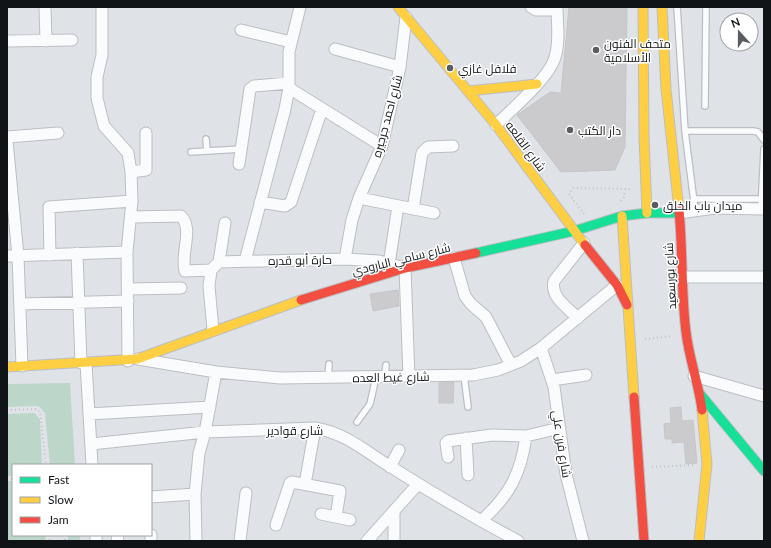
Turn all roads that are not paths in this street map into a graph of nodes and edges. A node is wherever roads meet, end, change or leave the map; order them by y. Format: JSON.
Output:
{"nodes":[{"id":1,"x":45,"y":7,"type":"edge"},
{"id":2,"x":102,"y":7,"type":"edge"},
{"id":3,"x":300,"y":7,"type":"edge"},
{"id":4,"x":398,"y":7,"type":"edge"},
{"id":5,"x":531,"y":7,"type":"edge"},
{"id":6,"x":644,"y":7,"type":"edge"},
{"id":7,"x":662,"y":7,"type":"edge"},
{"id":8,"x":677,"y":7,"type":"edge"},
{"id":9,"x":706,"y":7,"type":"edge"},
{"id":10,"x":557,"y":8,"type":"edge"},
{"id":11,"x":406,"y":17,"type":"junction"},
{"id":12,"x":242,"y":30,"type":"dead end"},
{"id":13,"x":72,"y":40,"type":"dead end"},
{"id":14,"x":7,"y":41,"type":"edge"},
{"id":15,"x":46,"y":41,"type":"junction"},
{"id":16,"x":291,"y":42,"type":"junction"},
{"id":17,"x":335,"y":49,"type":"dead end"},
{"id":18,"x":400,"y":67,"type":"junction"},
{"id":19,"x":537,"y":84,"type":"junction"},
{"id":20,"x":289,"y":86,"type":"junction"},
{"id":21,"x":468,"y":91,"type":"junction"},
{"id":22,"x":706,"y":106,"type":"dead end"},
{"id":23,"x":322,"y":110,"type":"junction"},
{"id":24,"x":496,"y":125,"type":"junction"},
{"id":25,"x":685,"y":131,"type":"junction"},
{"id":26,"x":58,"y":133,"type":"dead end"},
{"id":27,"x":146,"y":133,"type":"dead end"},
{"id":28,"x":7,"y":137,"type":"edge"},
{"id":29,"x":206,"y":139,"type":"dead end"},
{"id":30,"x":7,"y":140,"type":"edge"},
{"id":31,"x":764,"y":140,"type":"edge"},
{"id":32,"x":382,"y":146,"type":"junction"},
{"id":33,"x":453,"y":146,"type":"dead end"},
{"id":34,"x":241,"y":148,"type":"junction"},
{"id":35,"x":764,"y":149,"type":"edge"},
{"id":36,"x":207,"y":151,"type":"junction"},
{"id":37,"x":191,"y":152,"type":"dead end"},
{"id":38,"x":239,"y":164,"type":"dead end"},
{"id":39,"x":131,"y":172,"type":"junction"},
{"id":40,"x":359,"y":198,"type":"junction"},
{"id":41,"x":132,"y":201,"type":"junction"},
{"id":42,"x":260,"y":202,"type":"junction"},
{"id":43,"x":694,"y":204,"type":"junction"},
{"id":44,"x":763,"y":204,"type":"edge"},
{"id":45,"x":398,"y":206,"type":"junction"},
{"id":46,"x":413,"y":209,"type":"junction"},
{"id":47,"x":434,"y":213,"type":"dead end"},
{"id":48,"x":647,"y":213,"type":"junction"},
{"id":49,"x":679,"y":213,"type":"junction"},
{"id":50,"x":622,"y":216,"type":"junction"},
{"id":51,"x":131,"y":217,"type":"junction"},
{"id":52,"x":226,"y":223,"type":"dead end"},
{"id":53,"x":574,"y":231,"type":"junction"},
{"id":54,"x":584,"y":243,"type":"junction"},
{"id":55,"x":128,"y":252,"type":"junction"},
{"id":56,"x":77,"y":253,"type":"junction"},
{"id":57,"x":50,"y":255,"type":"junction"},
{"id":58,"x":7,"y":256,"type":"edge"},
{"id":59,"x":18,"y":256,"type":"junction"},
{"id":60,"x":454,"y":258,"type":"junction"},
{"id":61,"x":345,"y":259,"type":"junction"},
{"id":62,"x":245,"y":261,"type":"junction"},
{"id":63,"x":389,"y":264,"type":"junction"},
{"id":64,"x":215,"y":266,"type":"junction"},
{"id":65,"x":405,"y":268,"type":"junction"},
{"id":66,"x":681,"y":277,"type":"junction"},
{"id":67,"x":764,"y":277,"type":"edge"},
{"id":68,"x":617,"y":285,"type":"junction"},
{"id":69,"x":181,"y":288,"type":"dead end"},
{"id":70,"x":128,"y":295,"type":"junction"},
{"id":71,"x":79,"y":302,"type":"junction"},
{"id":72,"x":20,"y":304,"type":"junction"},
{"id":73,"x":628,"y":305,"type":"junction"},
{"id":74,"x":578,"y":318,"type":"junction"},
{"id":75,"x":213,"y":330,"type":"junction"},
{"id":76,"x":541,"y":348,"type":"junction"},
{"id":77,"x":132,"y":360,"type":"junction"},
{"id":78,"x":84,"y":363,"type":"junction"},
{"id":79,"x":329,"y":364,"type":"dead end"},
{"id":80,"x":386,"y":365,"type":"dead end"},
{"id":81,"x":511,"y":365,"type":"junction"},
{"id":82,"x":22,"y":366,"type":"junction"},
{"id":83,"x":7,"y":367,"type":"edge"},
{"id":84,"x":216,"y":372,"type":"junction"},
{"id":85,"x":464,"y":375,"type":"junction"},
{"id":86,"x":586,"y":375,"type":"dead end"},
{"id":87,"x":694,"y":376,"type":"junction"},
{"id":88,"x":381,"y":377,"type":"junction"},
{"id":89,"x":409,"y":377,"type":"junction"},
{"id":90,"x":328,"y":378,"type":"junction"},
{"id":91,"x":552,"y":380,"type":"junction"},
{"id":92,"x":700,"y":394,"type":"junction"},
{"id":93,"x":764,"y":396,"type":"edge"},
{"id":94,"x":210,"y":407,"type":"junction"},
{"id":95,"x":468,"y":407,"type":"dead end"},
{"id":96,"x":90,"y":414,"type":"junction"},
{"id":97,"x":357,"y":422,"type":"dead end"},
{"id":98,"x":316,"y":428,"type":"junction"},
{"id":99,"x":560,"y":428,"type":"junction"},
{"id":100,"x":205,"y":432,"type":"junction"},
{"id":101,"x":526,"y":436,"type":"junction"},
{"id":102,"x":466,"y":438,"type":"junction"},
{"id":103,"x":91,"y":444,"type":"junction"},
{"id":104,"x":399,"y":450,"type":"dead end"},
{"id":105,"x":448,"y":457,"type":"dead end"},
{"id":106,"x":92,"y":464,"type":"edge"},
{"id":107,"x":390,"y":467,"type":"junction"},
{"id":108,"x":764,"y":471,"type":"edge"},
{"id":109,"x":468,"y":475,"type":"dead end"},
{"id":110,"x":305,"y":484,"type":"junction"},
{"id":111,"x":418,"y":484,"type":"junction"},
{"id":112,"x":246,"y":493,"type":"dead end"},
{"id":113,"x":195,"y":494,"type":"junction"},
{"id":114,"x":152,"y":497,"type":"edge"},
{"id":115,"x":394,"y":511,"type":"junction"},
{"id":116,"x":321,"y":514,"type":"dead end"},
{"id":117,"x":336,"y":517,"type":"junction"},
{"id":118,"x":350,"y":520,"type":"dead end"},
{"id":119,"x":481,"y":521,"type":"junction"},
{"id":120,"x":276,"y":526,"type":"dead end"},
{"id":121,"x":196,"y":541,"type":"edge"},
{"id":122,"x":240,"y":541,"type":"edge"},
{"id":123,"x":367,"y":541,"type":"edge"},
{"id":124,"x":394,"y":541,"type":"edge"},
{"id":125,"x":518,"y":541,"type":"edge"},
{"id":126,"x":580,"y":541,"type":"edge"},
{"id":127,"x":644,"y":541,"type":"edge"},
{"id":128,"x":699,"y":541,"type":"edge"}],
"edges":[{"from":1,"to":15,"type":"street"},
{"from":2,"to":39,"type":"street"},
{"from":3,"to":16,"type":"street"},
{"from":4,"to":11,"type":"main road","name":"شارع القلعه"},
{"from":5,"to":10,"type":"street"},
{"from":6,"to":48,"type":"main road"},
{"from":7,"to":49,"type":"main road","name":"شارع بورسعيد"},
{"from":8,"to":25,"type":"lane"},
{"from":9,"to":22,"type":"lane"},
{"from":10,"to":19,"type":"street"},
{"from":11,"to":18,"type":"street","name":"شارع احمد جرجيره"},
{"from":11,"to":21,"type":"main road","name":"شارع القلعه"},
{"from":12,"to":16,"type":"street"},
{"from":13,"to":15,"type":"street"},
{"from":14,"to":15,"type":"street"},
{"from":16,"to":20,"type":"street"},
{"from":17,"to":18,"type":"street"},
{"from":18,"to":32,"type":"street","name":"شارع احمد جرجيره"},
{"from":19,"to":21,"type":"main road"},
{"from":19,"to":24,"type":"street"},
{"from":20,"to":23,"type":"street"},
{"from":20,"to":34,"type":"street"},
{"from":20,"to":42,"type":"street"},
{"from":21,"to":24,"type":"main road","name":"شارع القلعه"},
{"from":23,"to":32,"type":"street"},
{"from":23,"to":42,"type":"street"},
{"from":24,"to":53,"type":"main road","name":"شارع القلعه"},
{"from":25,"to":31,"type":"lane"},
{"from":25,"to":43,"type":"lane"},
{"from":26,"to":28,"type":"street"},
{"from":27,"to":39,"type":"street"},
{"from":29,"to":36,"type":"lane"},
{"from":30,"to":59,"type":"street"},
{"from":32,"to":40,"type":"street","name":"شارع احمد جرجيره"},
{"from":33,"to":46,"type":"street"},
{"from":34,"to":36,"type":"lane"},
{"from":34,"to":38,"type":"street"},
{"from":35,"to":44,"type":"lane"},
{"from":36,"to":37,"type":"lane"},
{"from":39,"to":41,"type":"street"},
{"from":40,"to":45,"type":"street"},
{"from":40,"to":61,"type":"street","name":"شارع احمد جرجيره"},
{"from":41,"to":51,"type":"street"},
{"from":41,"to":57,"type":"street"},
{"from":42,"to":62,"type":"street"},
{"from":43,"to":44,"type":"street"},
{"from":43,"to":49,"type":"street"},
{"from":45,"to":46,"type":"street"},
{"from":45,"to":63,"type":"street"},
{"from":46,"to":47,"type":"street"},
{"from":48,"to":49,"type":"main road","name":"شارع سامي البارودي"},
{"from":48,"to":50,"type":"main road","name":"شارع سامي البارودي"},
{"from":49,"to":66,"type":"main road","name":"شارع بورسعيد"},
{"from":50,"to":53,"type":"main road","name":"شارع سامي البارودي"},
{"from":50,"to":73,"type":"main road"},
{"from":51,"to":55,"type":"street"},
{"from":51,"to":64,"type":"street","name":"حارة أبو قدره"},
{"from":52,"to":64,"type":"street"},
{"from":53,"to":54,"type":"main road","name":"شارع القلعه"},
{"from":53,"to":60,"type":"main road","name":"شارع سامي البارودي"},
{"from":54,"to":68,"type":"main road","name":"شارع القلعه"},
{"from":54,"to":74,"type":"street"},
{"from":55,"to":56,"type":"street"},
{"from":55,"to":70,"type":"street"},
{"from":56,"to":57,"type":"street"},
{"from":56,"to":71,"type":"street"},
{"from":57,"to":59,"type":"street"},
{"from":58,"to":59,"type":"street"},
{"from":59,"to":72,"type":"street"},
{"from":60,"to":65,"type":"main road","name":"شارع سامي البارودي"},
{"from":60,"to":81,"type":"street"},
{"from":61,"to":62,"type":"street","name":"حارة أبو قدره"},
{"from":61,"to":63,"type":"street","name":"حارة أبو قدره"},
{"from":62,"to":64,"type":"street","name":"حارة أبو قدره"},
{"from":63,"to":65,"type":"street","name":"حارة أبو قدره"},
{"from":64,"to":75,"type":"street"},
{"from":65,"to":75,"type":"main road","name":"شارع سامي البارودي"},
{"from":65,"to":89,"type":"street"},
{"from":66,"to":67,"type":"street"},
{"from":66,"to":87,"type":"main road","name":"شارع بورسعيد"},
{"from":68,"to":73,"type":"main road","name":"شارع القلعه"},
{"from":68,"to":74,"type":"street","name":"شارع غيط العده"},
{"from":69,"to":70,"type":"street"},
{"from":70,"to":71,"type":"street"},
{"from":70,"to":77,"type":"street"},
{"from":71,"to":72,"type":"street"},
{"from":71,"to":78,"type":"street"},
{"from":72,"to":82,"type":"street"},
{"from":73,"to":127,"type":"main road"},
{"from":74,"to":76,"type":"street","name":"شارع غيط العده"},
{"from":75,"to":77,"type":"main road","name":"شارع سامي البارودي"},
{"from":76,"to":81,"type":"street","name":"شارع غيط العده"},
{"from":76,"to":91,"type":"street","name":"شارع فرن علي"},
{"from":77,"to":78,"type":"main road","name":"شارع سامي البارودي"},
{"from":77,"to":84,"type":"street","name":"شارع غيط العده"},
{"from":78,"to":82,"type":"main road","name":"شارع سامي البارودي"},
{"from":78,"to":96,"type":"street"},
{"from":79,"to":90,"type":"lane"},
{"from":80,"to":88,"type":"lane"},
{"from":81,"to":85,"type":"street","name":"شارع غيط العده"},
{"from":82,"to":83,"type":"main road","name":"شارع سامي البارودي"},
{"from":84,"to":90,"type":"street","name":"شارع غيط العده"},
{"from":84,"to":94,"type":"street"},
{"from":85,"to":89,"type":"street","name":"شارع غيط العده"},
{"from":85,"to":95,"type":"lane"},
{"from":86,"to":91,"type":"street"},
{"from":87,"to":92,"type":"main road","name":"شارع بورسعيد"},
{"from":87,"to":93,"type":"street"},
{"from":88,"to":89,"type":"street","name":"شارع غيط العده"},
{"from":88,"to":90,"type":"street","name":"شارع غيط العده"},
{"from":88,"to":97,"type":"lane"},
{"from":91,"to":99,"type":"street","name":"شارع فرن علي"},
{"from":92,"to":108,"type":"main road"},
{"from":92,"to":128,"type":"main road","name":"شارع بورسعيد"},
{"from":94,"to":96,"type":"street"},
{"from":94,"to":100,"type":"street"},
{"from":96,"to":103,"type":"street"},
{"from":98,"to":100,"type":"street","name":"شارع قوادير"},
{"from":98,"to":107,"type":"street","name":"شارع قوادير"},
{"from":98,"to":110,"type":"street"},
{"from":99,"to":101,"type":"street"},
{"from":99,"to":126,"type":"street","name":"شارع فرن علي"},
{"from":100,"to":103,"type":"street","name":"شارع قوادير"},
{"from":100,"to":113,"type":"street"},
{"from":101,"to":102,"type":"street"},
{"from":101,"to":119,"type":"street"},
{"from":102,"to":105,"type":"street"},
{"from":102,"to":109,"type":"street"},
{"from":103,"to":106,"type":"street"},
{"from":104,"to":107,"type":"street"},
{"from":107,"to":111,"type":"street","name":"شارع قوادير"},
{"from":110,"to":117,"type":"street"},
{"from":110,"to":120,"type":"street"},
{"from":111,"to":115,"type":"street"},
{"from":111,"to":119,"type":"street","name":"شارع قوادير"},
{"from":112,"to":122,"type":"street"},
{"from":113,"to":114,"type":"street"},
{"from":113,"to":121,"type":"street"},
{"from":115,"to":123,"type":"street"},
{"from":115,"to":124,"type":"street"},
{"from":116,"to":117,"type":"street"},
{"from":117,"to":118,"type":"street"},
{"from":119,"to":125,"type":"street","name":"شارع قوادير"}]}
